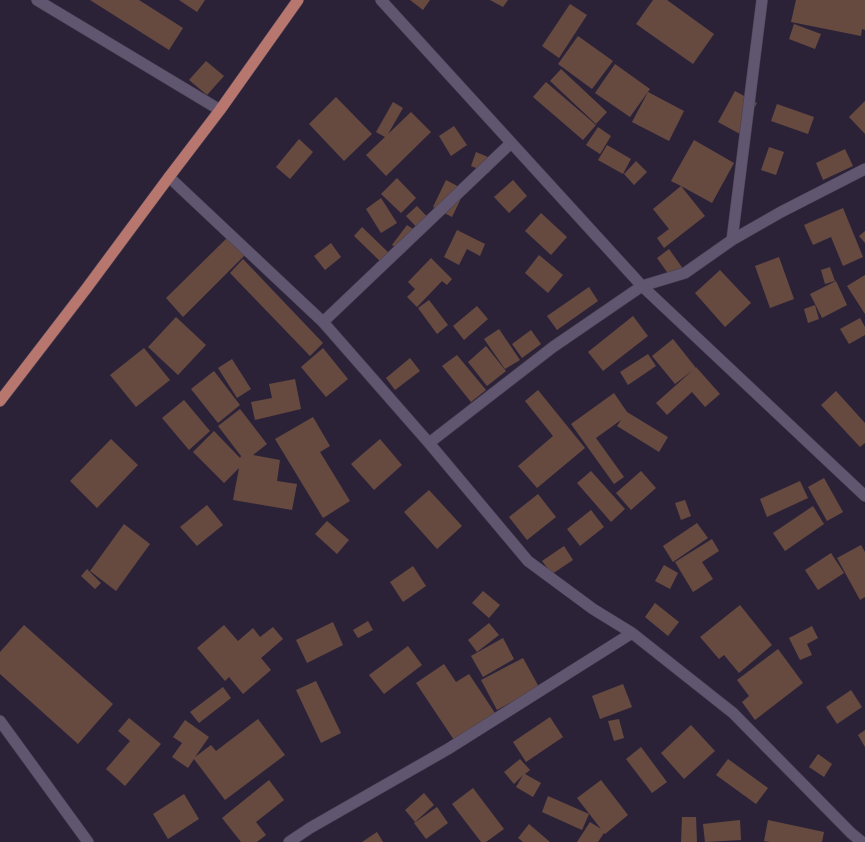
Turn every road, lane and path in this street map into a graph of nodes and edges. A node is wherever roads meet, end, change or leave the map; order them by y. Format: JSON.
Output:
{"nodes":[{"id":1,"x":36,"y":0,"type":"edge"},
{"id":2,"x":298,"y":0,"type":"edge"},
{"id":3,"x":381,"y":0,"type":"edge"},
{"id":4,"x":762,"y":0,"type":"edge"},
{"id":5,"x":220,"y":110,"type":"junction"},
{"id":6,"x":511,"y":143,"type":"junction"},
{"id":7,"x":865,"y":169,"type":"edge"},
{"id":8,"x":169,"y":177,"type":"junction"},
{"id":9,"x":732,"y":240,"type":"junction"},
{"id":10,"x":642,"y":286,"type":"junction"},
{"id":11,"x":323,"y":322,"type":"junction"},
{"id":12,"x":0,"y":401,"type":"edge"},
{"id":13,"x":429,"y":443,"type":"junction"},
{"id":14,"x":865,"y":496,"type":"edge"},
{"id":15,"x":632,"y":633,"type":"junction"},
{"id":16,"x":0,"y":721,"type":"edge"},
{"id":17,"x":88,"y":842,"type":"edge"},
{"id":18,"x":289,"y":842,"type":"edge"},
{"id":19,"x":862,"y":842,"type":"edge"}],
"edges":[{"from":1,"to":5,"type":"street"},
{"from":2,"to":5,"type":"main road"},
{"from":3,"to":6,"type":"street"},
{"from":4,"to":9,"type":"street"},
{"from":5,"to":8,"type":"main road"},
{"from":6,"to":10,"type":"street"},
{"from":6,"to":11,"type":"street"},
{"from":7,"to":9,"type":"street"},
{"from":8,"to":11,"type":"street"},
{"from":8,"to":12,"type":"main road"},
{"from":9,"to":10,"type":"street"},
{"from":10,"to":13,"type":"street"},
{"from":10,"to":14,"type":"street"},
{"from":11,"to":13,"type":"street"},
{"from":13,"to":15,"type":"street"},
{"from":15,"to":18,"type":"street"},
{"from":15,"to":19,"type":"street"},
{"from":16,"to":17,"type":"street"}]}
